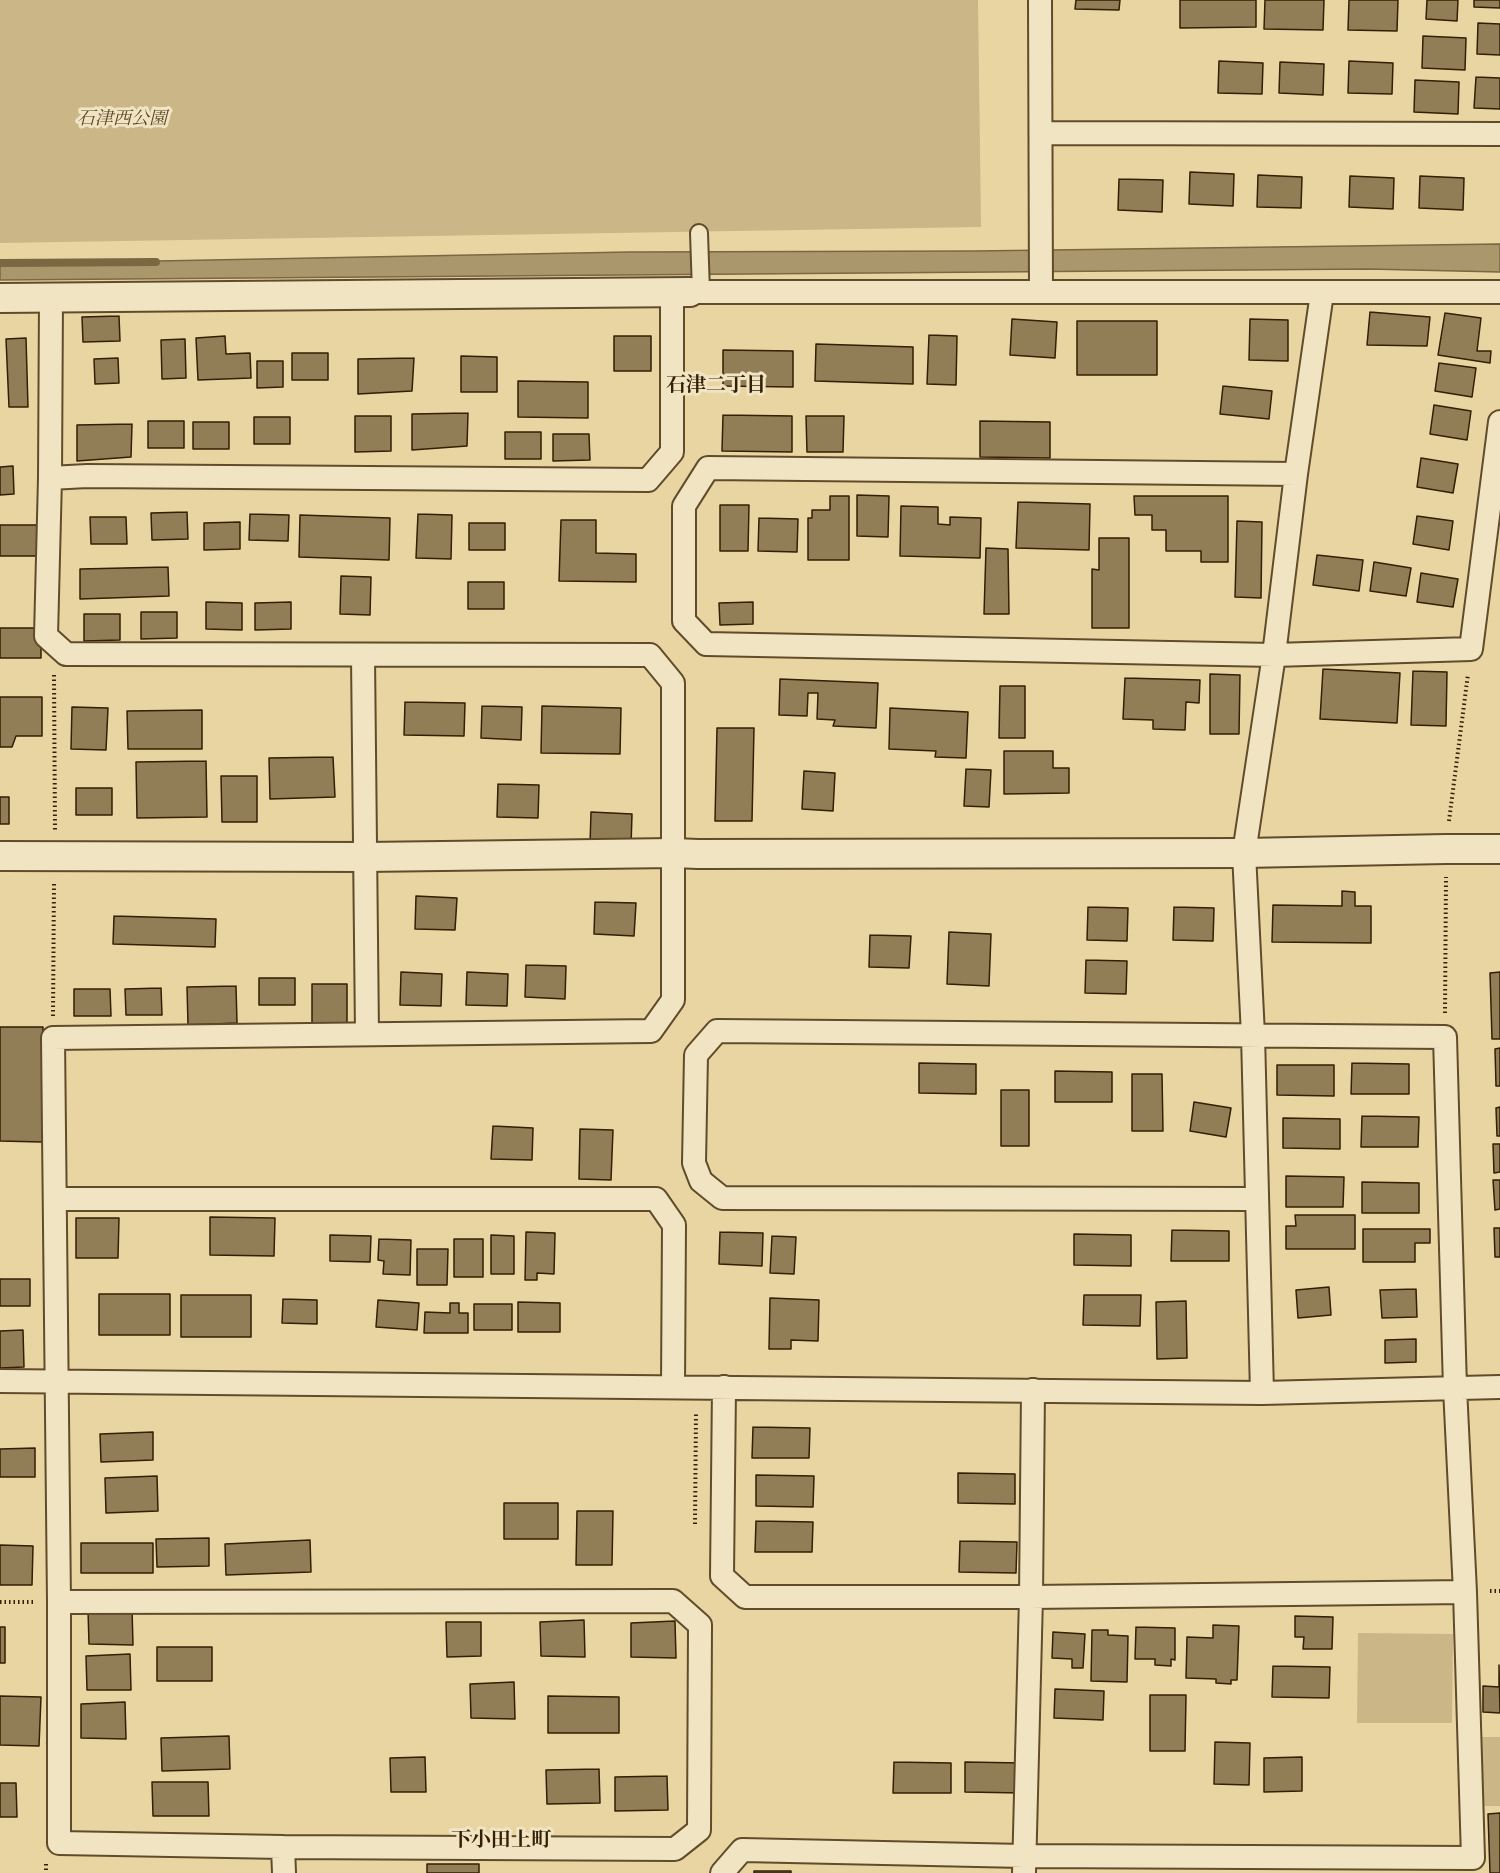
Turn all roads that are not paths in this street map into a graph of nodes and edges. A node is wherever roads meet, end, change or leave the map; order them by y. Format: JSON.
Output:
{"nodes":[{"id":1,"x":1040,"y":0,"type":"edge"},
{"id":2,"x":1041,"y":133,"type":"junction"},
{"id":3,"x":1500,"y":134,"type":"edge"},
{"id":4,"x":699,"y":233,"type":"dead end"},
{"id":5,"x":1041,"y":286,"type":"junction"},
{"id":6,"x":688,"y":292,"type":"junction"},
{"id":7,"x":1500,"y":292,"type":"edge"},
{"id":8,"x":1322,"y":293,"type":"junction"},
{"id":9,"x":0,"y":298,"type":"edge"},
{"id":10,"x":51,"y":298,"type":"junction"},
{"id":11,"x":1500,"y":422,"type":"edge"},
{"id":12,"x":1296,"y":474,"type":"junction"},
{"id":13,"x":50,"y":478,"type":"junction"},
{"id":14,"x":1274,"y":655,"type":"junction"},
{"id":15,"x":363,"y":656,"type":"junction"},
{"id":16,"x":1500,"y":849,"type":"edge"},
{"id":17,"x":673,"y":853,"type":"junction"},
{"id":18,"x":1244,"y":853,"type":"junction"},
{"id":19,"x":0,"y":856,"type":"edge"},
{"id":20,"x":365,"y":857,"type":"junction"},
{"id":21,"x":367,"y":1034,"type":"junction"},
{"id":22,"x":1253,"y":1035,"type":"junction"},
{"id":23,"x":55,"y":1199,"type":"junction"},
{"id":24,"x":1257,"y":1199,"type":"junction"},
{"id":25,"x":0,"y":1380,"type":"edge"},
{"id":26,"x":56,"y":1381,"type":"junction"},
{"id":27,"x":1500,"y":1386,"type":"edge"},
{"id":28,"x":672,"y":1387,"type":"junction"},
{"id":29,"x":724,"y":1387,"type":"junction"},
{"id":30,"x":1455,"y":1388,"type":"junction"},
{"id":31,"x":1033,"y":1390,"type":"junction"},
{"id":32,"x":1262,"y":1393,"type":"junction"},
{"id":33,"x":1465,"y":1592,"type":"junction"},
{"id":34,"x":1031,"y":1597,"type":"junction"},
{"id":35,"x":59,"y":1602,"type":"junction"},
{"id":36,"x":283,"y":1847,"type":"junction"},
{"id":37,"x":1024,"y":1865,"type":"edge"},
{"id":38,"x":284,"y":1873,"type":"edge"},
{"id":39,"x":722,"y":1873,"type":"edge"}],
"edges":[{"from":1,"to":2,"type":"street"},
{"from":2,"to":3,"type":"street"},
{"from":2,"to":5,"type":"street"},
{"from":4,"to":6,"type":"street"},
{"from":5,"to":6,"type":"street"},
{"from":5,"to":8,"type":"street"},
{"from":6,"to":10,"type":"street"},
{"from":6,"to":13,"type":"street"},
{"from":7,"to":8,"type":"street"},
{"from":8,"to":12,"type":"street"},
{"from":9,"to":10,"type":"street"},
{"from":10,"to":13,"type":"street"},
{"from":11,"to":14,"type":"street"},
{"from":12,"to":14,"type":"street"},
{"from":12,"to":14,"type":"street"},
{"from":13,"to":15,"type":"street"},
{"from":14,"to":18,"type":"street"},
{"from":15,"to":17,"type":"street"},
{"from":15,"to":20,"type":"street"},
{"from":16,"to":18,"type":"street"},
{"from":17,"to":18,"type":"street"},
{"from":17,"to":20,"type":"street"},
{"from":17,"to":21,"type":"street"},
{"from":18,"to":22,"type":"street"},
{"from":19,"to":20,"type":"street"},
{"from":20,"to":21,"type":"street"},
{"from":21,"to":23,"type":"street"},
{"from":22,"to":24,"type":"street"},
{"from":22,"to":24,"type":"street"},
{"from":22,"to":30,"type":"street"},
{"from":23,"to":26,"type":"street"},
{"from":23,"to":28,"type":"street"},
{"from":24,"to":32,"type":"street"},
{"from":25,"to":26,"type":"street"},
{"from":26,"to":28,"type":"street"},
{"from":26,"to":35,"type":"street"},
{"from":27,"to":30,"type":"street"},
{"from":28,"to":29,"type":"street"},
{"from":29,"to":31,"type":"street"},
{"from":29,"to":34,"type":"street"},
{"from":30,"to":32,"type":"street"},
{"from":30,"to":33,"type":"street"},
{"from":31,"to":32,"type":"street"},
{"from":31,"to":34,"type":"street"},
{"from":33,"to":34,"type":"street"},
{"from":33,"to":37,"type":"street"},
{"from":34,"to":37,"type":"street"},
{"from":35,"to":36,"type":"street"},
{"from":35,"to":36,"type":"street"},
{"from":36,"to":38,"type":"street"},
{"from":37,"to":39,"type":"street"}]}
